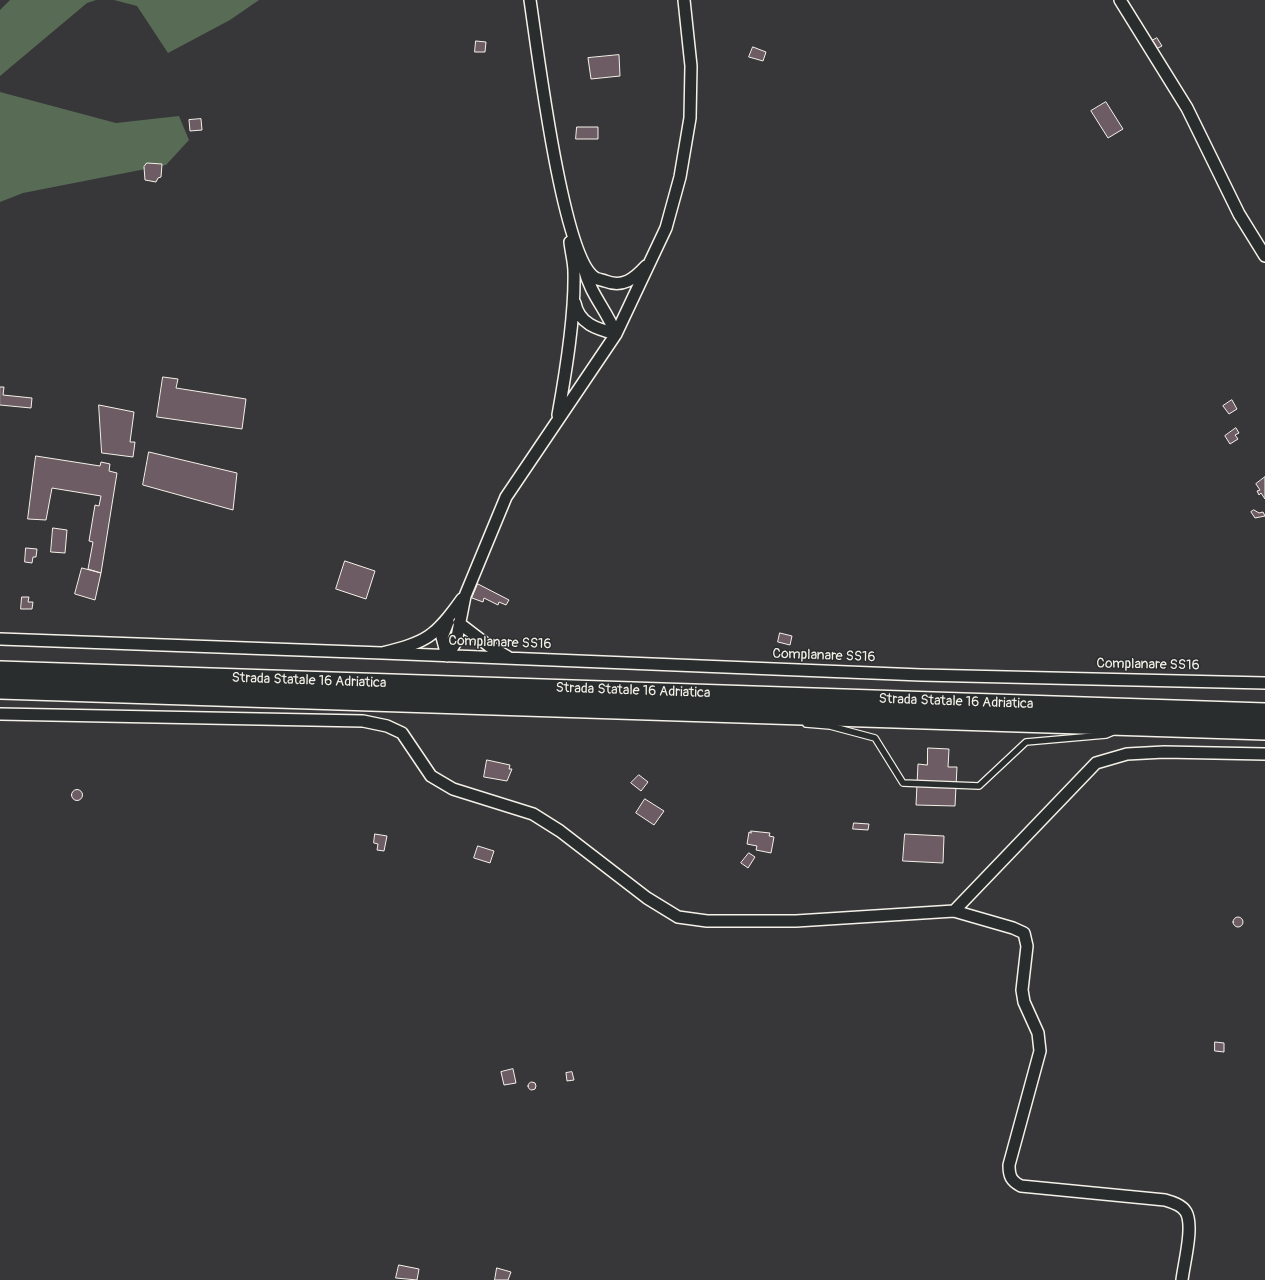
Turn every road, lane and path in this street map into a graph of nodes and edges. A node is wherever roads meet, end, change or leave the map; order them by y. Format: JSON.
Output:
{"nodes":[{"id":1,"x":530,"y":0,"type":"edge"},
{"id":2,"x":684,"y":0,"type":"edge"},
{"id":3,"x":1120,"y":0,"type":"edge"},
{"id":4,"x":566,"y":208,"type":"junction"},
{"id":5,"x":1265,"y":256,"type":"edge"},
{"id":6,"x":652,"y":260,"type":"junction"},
{"id":7,"x":583,"y":262,"type":"junction"},
{"id":8,"x":573,"y":287,"type":"junction"},
{"id":9,"x":616,"y":334,"type":"junction"},
{"id":10,"x":557,"y":419,"type":"junction"},
{"id":11,"x":465,"y":596,"type":"junction"},
{"id":12,"x":449,"y":618,"type":"junction"},
{"id":13,"x":460,"y":623,"type":"junction"},
{"id":14,"x":0,"y":639,"type":"edge"},
{"id":15,"x":382,"y":653,"type":"junction"},
{"id":16,"x":447,"y":656,"type":"junction"},
{"id":17,"x":509,"y":658,"type":"junction"},
{"id":18,"x":0,"y":671,"type":"edge"},
{"id":19,"x":1265,"y":683,"type":"edge"},
{"id":20,"x":0,"y":689,"type":"edge"},
{"id":21,"x":729,"y":712,"type":"junction"},
{"id":22,"x":1265,"y":713,"type":"edge"},
{"id":23,"x":0,"y":714,"type":"edge"},
{"id":24,"x":754,"y":719,"type":"dead end"},
{"id":25,"x":799,"y":724,"type":"dead end"},
{"id":26,"x":1126,"y":726,"type":"junction"},
{"id":27,"x":1265,"y":730,"type":"edge"},
{"id":28,"x":1265,"y":754,"type":"edge"},
{"id":29,"x":954,"y":911,"type":"junction"},
{"id":30,"x":1182,"y":1280,"type":"edge"}],
"edges":[{"from":1,"to":4,"type":"street"},
{"from":2,"to":6,"type":"street"},
{"from":3,"to":5,"type":"street"},
{"from":4,"to":7,"type":"street"},
{"from":4,"to":8,"type":"street"},
{"from":6,"to":7,"type":"street"},
{"from":6,"to":9,"type":"street"},
{"from":7,"to":9,"type":"street"},
{"from":8,"to":9,"type":"street"},
{"from":8,"to":10,"type":"street"},
{"from":9,"to":10,"type":"street"},
{"from":10,"to":11,"type":"street"},
{"from":11,"to":12,"type":"street"},
{"from":11,"to":13,"type":"street"},
{"from":12,"to":15,"type":"street"},
{"from":12,"to":16,"type":"street"},
{"from":13,"to":16,"type":"street"},
{"from":13,"to":17,"type":"street"},
{"from":14,"to":15,"type":"street","name":"Complanare SS16"},
{"from":15,"to":16,"type":"street","name":"Complanare SS16"},
{"from":16,"to":17,"type":"street","name":"Complanare SS16"},
{"from":17,"to":19,"type":"street","name":"Complanare SS16"},
{"from":18,"to":22,"type":"highway","name":"Strada Statale 16 Adriatica"},
{"from":20,"to":21,"type":"highway","name":"Strada Statale 16 Adriatica"},
{"from":21,"to":24,"type":"lane"},
{"from":21,"to":26,"type":"highway","name":"Strada Statale 16 Adriatica"},
{"from":23,"to":29,"type":"street"},
{"from":25,"to":26,"type":"lane"},
{"from":26,"to":27,"type":"highway","name":"Strada Statale 16 Adriatica"},
{"from":28,"to":29,"type":"street"},
{"from":29,"to":30,"type":"street"}]}
